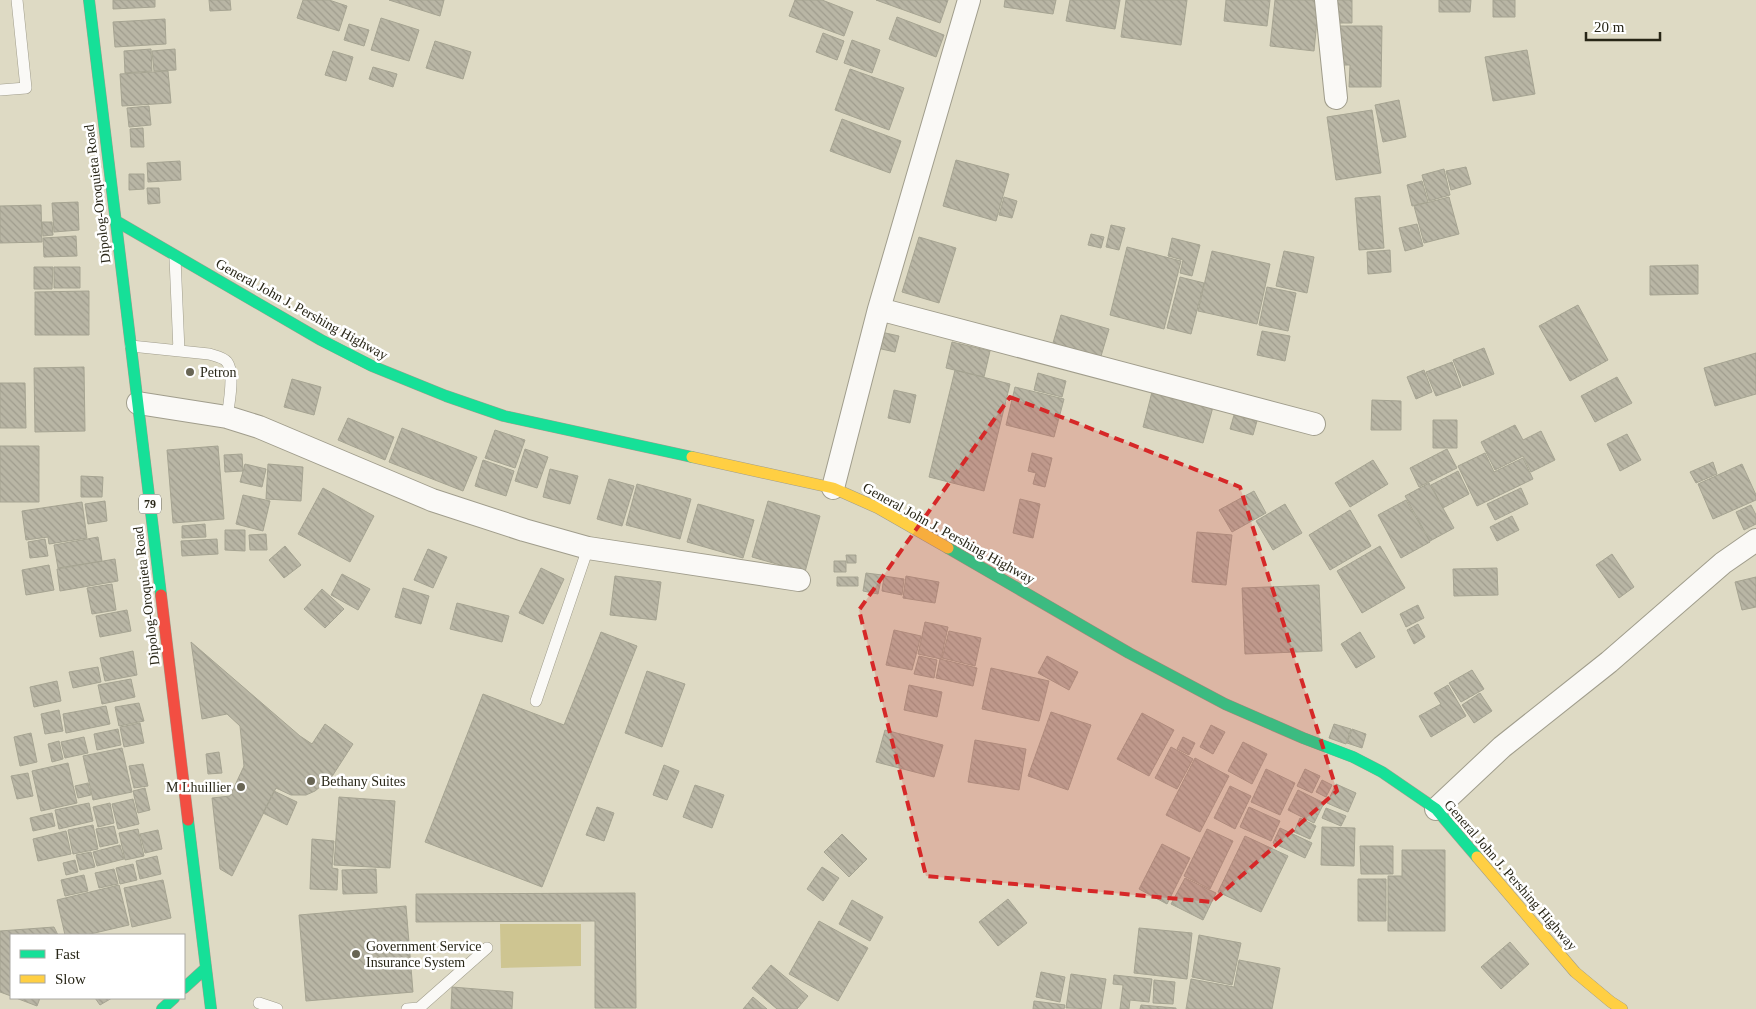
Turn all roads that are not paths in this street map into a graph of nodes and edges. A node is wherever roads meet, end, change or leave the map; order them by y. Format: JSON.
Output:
{"nodes":[{"id":1,"x":17,"y":0,"type":"edge"},
{"id":2,"x":89,"y":0,"type":"edge"},
{"id":3,"x":969,"y":0,"type":"edge"},
{"id":4,"x":1326,"y":0,"type":"edge"},
{"id":5,"x":0,"y":90,"type":"edge"},
{"id":6,"x":1336,"y":98,"type":"dead end"},
{"id":7,"x":116,"y":222,"type":"junction"},
{"id":8,"x":175,"y":255,"type":"junction"},
{"id":9,"x":879,"y":309,"type":"junction"},
{"id":10,"x":131,"y":346,"type":"junction"},
{"id":11,"x":179,"y":351,"type":"junction"},
{"id":12,"x":138,"y":403,"type":"junction"},
{"id":13,"x":227,"y":417,"type":"junction"},
{"id":14,"x":1314,"y":424,"type":"dead end"},
{"id":15,"x":834,"y":488,"type":"junction"},
{"id":16,"x":1756,"y":540,"type":"edge"},
{"id":17,"x":588,"y":548,"type":"junction"},
{"id":18,"x":799,"y":580,"type":"dead end"},
{"id":19,"x":536,"y":701,"type":"dead end"},
{"id":20,"x":1436,"y":809,"type":"junction"},
{"id":21,"x":487,"y":948,"type":"dead end"},
{"id":22,"x":206,"y":968,"type":"junction"},
{"id":23,"x":185,"y":987,"type":"edge"},
{"id":24,"x":173,"y":999,"type":"edge"},
{"id":25,"x":259,"y":1003,"type":"dead end"},
{"id":26,"x":162,"y":1009,"type":"edge"},
{"id":27,"x":211,"y":1009,"type":"edge"},
{"id":28,"x":277,"y":1009,"type":"edge"},
{"id":29,"x":407,"y":1009,"type":"edge"},
{"id":30,"x":1622,"y":1009,"type":"edge"}],
"edges":[{"from":1,"to":5,"type":"lane"},
{"from":2,"to":7,"type":"main road","name":"Dipolog-Oroquieta Road","number":"79"},
{"from":3,"to":9,"type":"street"},
{"from":4,"to":6,"type":"street"},
{"from":7,"to":8,"type":"main road","name":"General John J. Pershing Highway"},
{"from":7,"to":10,"type":"main road","name":"Dipolog-Oroquieta Road","number":"79"},
{"from":8,"to":11,"type":"lane"},
{"from":8,"to":15,"type":"main road","name":"General John J. Pershing Highway"},
{"from":9,"to":14,"type":"street"},
{"from":9,"to":15,"type":"street"},
{"from":10,"to":11,"type":"lane"},
{"from":10,"to":12,"type":"main road","name":"Dipolog-Oroquieta Road","number":"79"},
{"from":11,"to":13,"type":"lane"},
{"from":12,"to":13,"type":"street"},
{"from":12,"to":22,"type":"main road","name":"Dipolog-Oroquieta Road","number":"79"},
{"from":13,"to":17,"type":"street"},
{"from":15,"to":20,"type":"main road","name":"General John J. Pershing Highway"},
{"from":16,"to":20,"type":"street"},
{"from":17,"to":18,"type":"street"},
{"from":17,"to":19,"type":"lane"},
{"from":20,"to":30,"type":"main road","name":"General John J. Pershing Highway"},
{"from":21,"to":29,"type":"lane"},
{"from":22,"to":23,"type":"main road"},
{"from":22,"to":27,"type":"main road","name":"Dipolog-Oroquieta Road","number":"79"},
{"from":24,"to":26,"type":"main road"},
{"from":25,"to":28,"type":"lane"}]}
